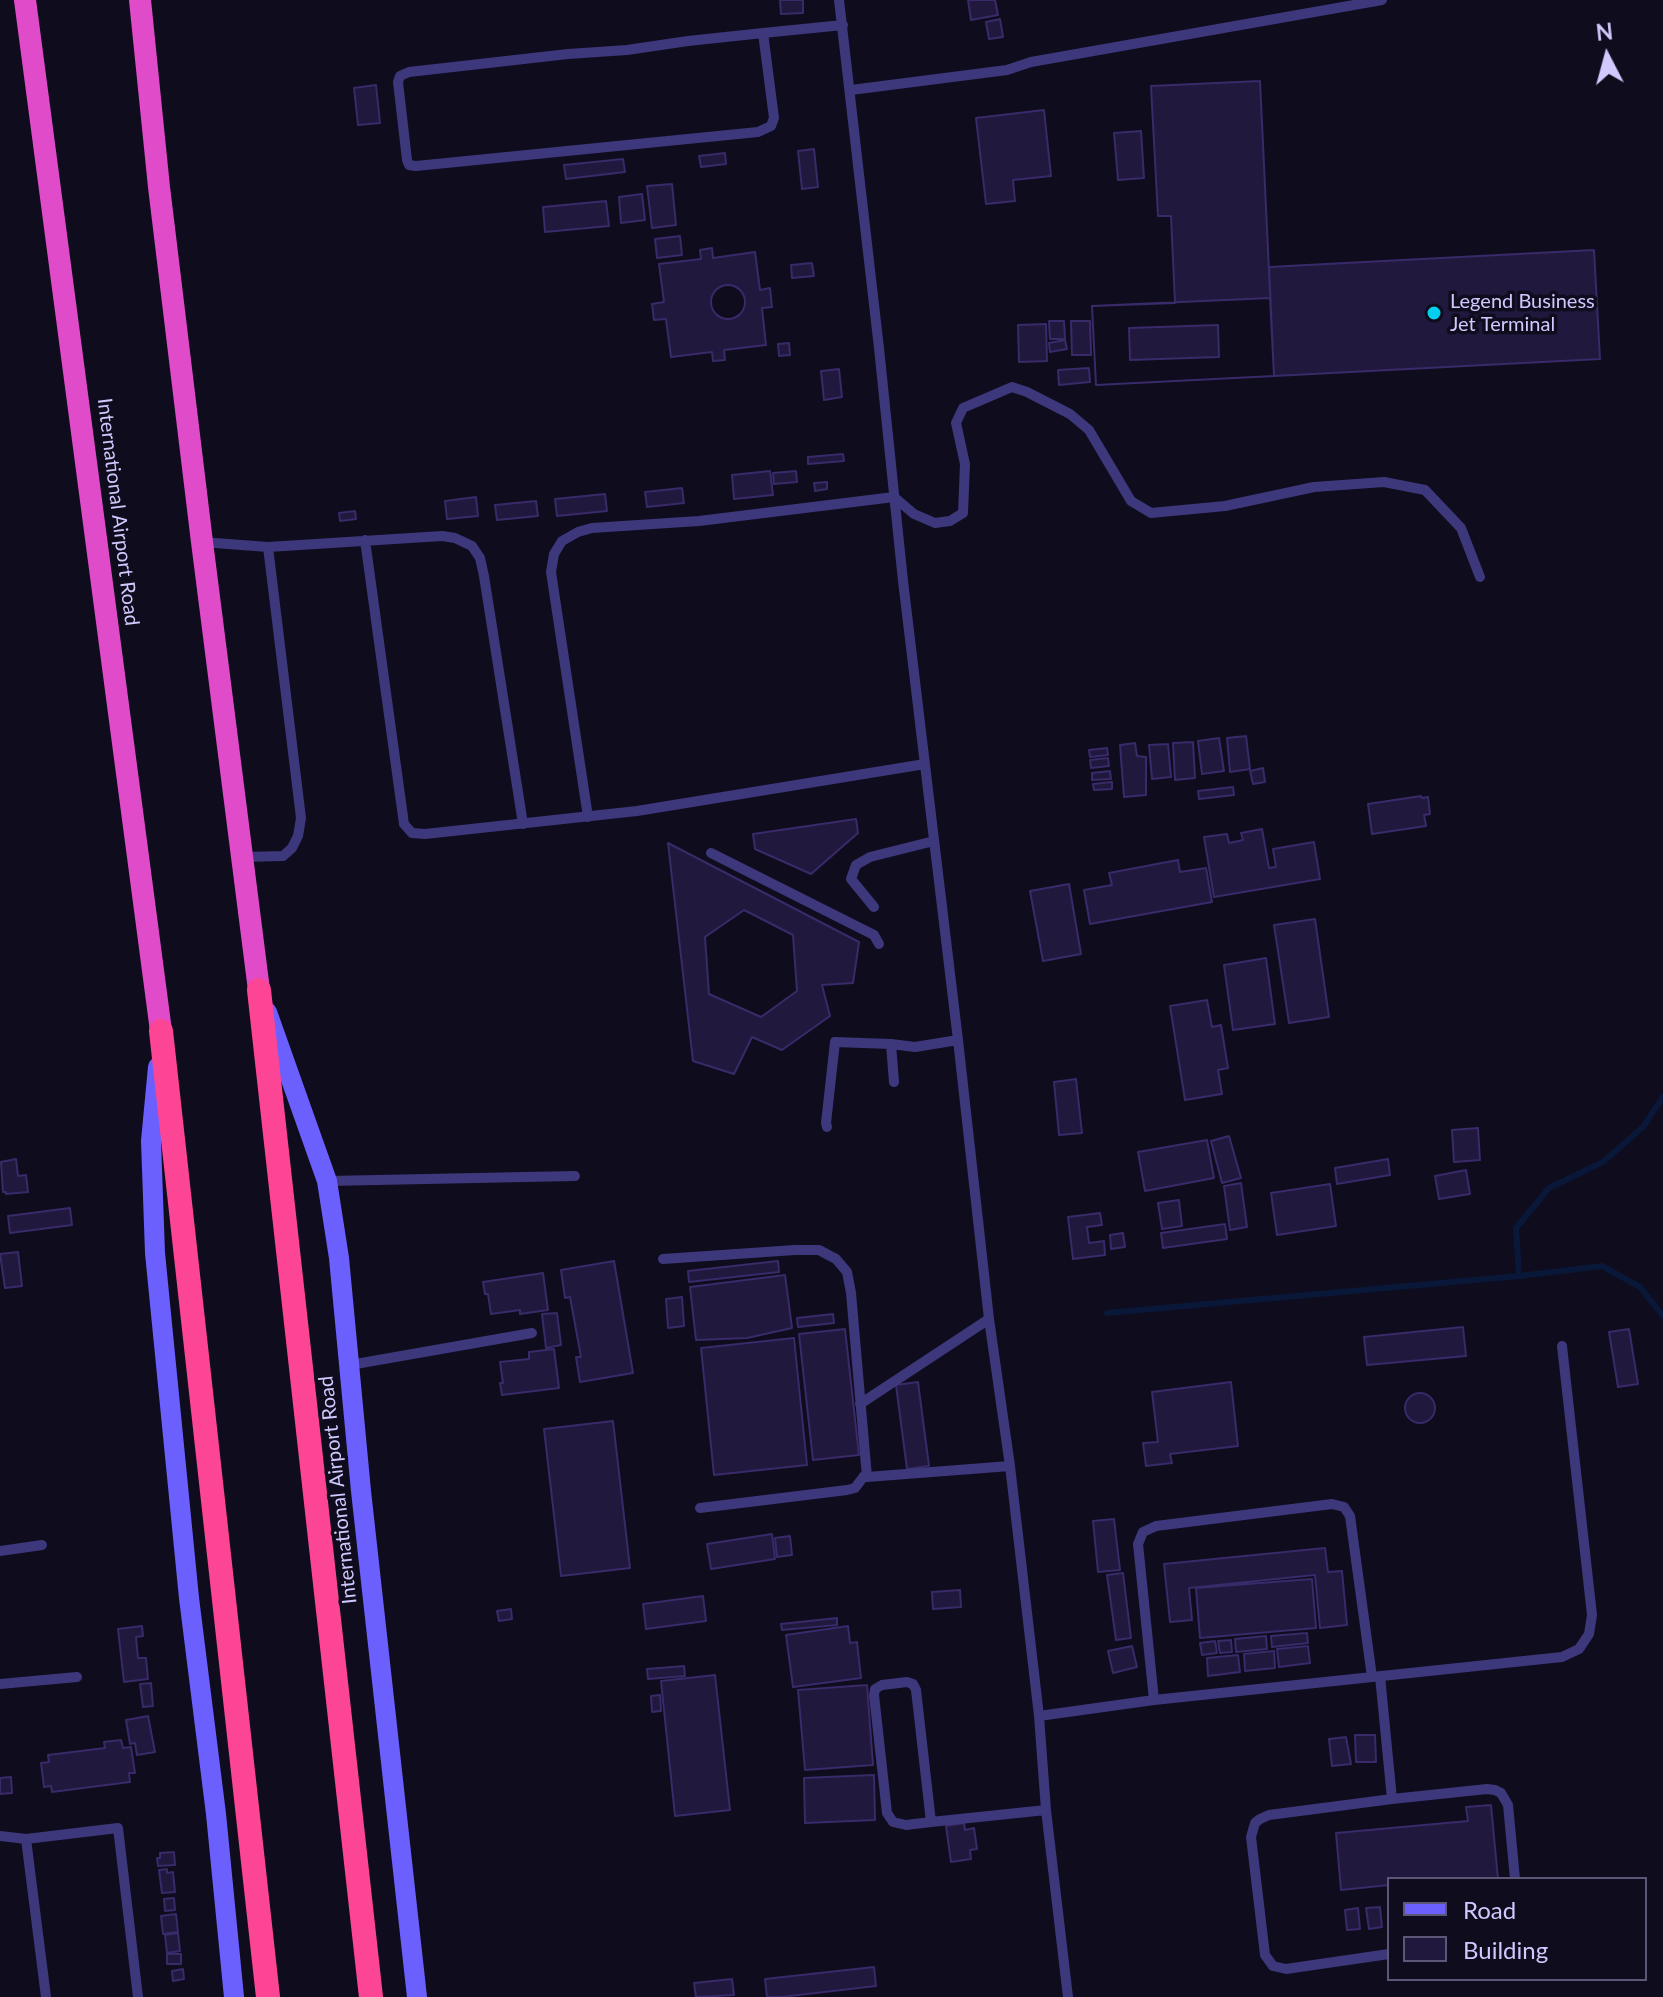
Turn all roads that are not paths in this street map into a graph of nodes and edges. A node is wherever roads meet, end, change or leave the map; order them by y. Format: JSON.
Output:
{"nodes":[{"id":1,"x":25,"y":0,"type":"edge"},
{"id":2,"x":140,"y":0,"type":"edge"},
{"id":3,"x":839,"y":0,"type":"edge"},
{"id":4,"x":1382,"y":0,"type":"edge"},
{"id":5,"x":843,"y":25,"type":"junction"},
{"id":6,"x":763,"y":33,"type":"junction"},
{"id":7,"x":851,"y":90,"type":"junction"},
{"id":8,"x":894,"y":497,"type":"junction"},
{"id":9,"x":365,"y":540,"type":"junction"},
{"id":10,"x":202,"y":542,"type":"junction"},
{"id":11,"x":268,"y":547,"type":"junction"},
{"id":12,"x":1480,"y":577,"type":"dead end"},
{"id":13,"x":925,"y":764,"type":"junction"},
{"id":14,"x":588,"y":817,"type":"junction"},
{"id":15,"x":523,"y":824,"type":"junction"},
{"id":16,"x":934,"y":841,"type":"junction"},
{"id":17,"x":711,"y":853,"type":"dead end"},
{"id":18,"x":243,"y":857,"type":"junction"},
{"id":19,"x":874,"y":907,"type":"dead end"},
{"id":20,"x":879,"y":944,"type":"dead end"},
{"id":21,"x":259,"y":990,"type":"junction"},
{"id":22,"x":161,"y":1031,"type":"junction"},
{"id":23,"x":958,"y":1040,"type":"junction"},
{"id":24,"x":891,"y":1044,"type":"junction"},
{"id":25,"x":894,"y":1082,"type":"dead end"},
{"id":26,"x":827,"y":1127,"type":"dead end"},
{"id":27,"x":575,"y":1176,"type":"dead end"},
{"id":28,"x":327,"y":1181,"type":"junction"},
{"id":29,"x":663,"y":1259,"type":"dead end"},
{"id":30,"x":989,"y":1319,"type":"junction"},
{"id":31,"x":532,"y":1333,"type":"dead end"},
{"id":32,"x":1562,"y":1346,"type":"dead end"},
{"id":33,"x":350,"y":1365,"type":"junction"},
{"id":34,"x":860,"y":1404,"type":"junction"},
{"id":35,"x":1010,"y":1466,"type":"junction"},
{"id":36,"x":867,"y":1477,"type":"junction"},
{"id":37,"x":700,"y":1508,"type":"dead end"},
{"id":38,"x":42,"y":1545,"type":"dead end"},
{"id":39,"x":0,"y":1551,"type":"edge"},
{"id":40,"x":1376,"y":1676,"type":"junction"},
{"id":41,"x":77,"y":1677,"type":"dead end"},
{"id":42,"x":0,"y":1684,"type":"edge"},
{"id":43,"x":1154,"y":1700,"type":"junction"},
{"id":44,"x":1039,"y":1716,"type":"junction"},
{"id":45,"x":1392,"y":1799,"type":"junction"},
{"id":46,"x":1046,"y":1810,"type":"junction"},
{"id":47,"x":931,"y":1822,"type":"junction"},
{"id":48,"x":0,"y":1836,"type":"edge"},
{"id":49,"x":26,"y":1839,"type":"junction"},
{"id":50,"x":1515,"y":1877,"type":"edge"},
{"id":51,"x":1387,"y":1954,"type":"edge"},
{"id":52,"x":46,"y":1997,"type":"edge"},
{"id":53,"x":138,"y":1997,"type":"edge"},
{"id":54,"x":234,"y":1997,"type":"edge"},
{"id":55,"x":268,"y":1997,"type":"edge"},
{"id":56,"x":371,"y":1997,"type":"edge"},
{"id":57,"x":417,"y":1997,"type":"edge"},
{"id":58,"x":1068,"y":1997,"type":"edge"}],
"edges":[{"from":1,"to":22,"type":"highway","name":"International Airport Road"},
{"from":2,"to":10,"type":"highway","name":"International Airport Road"},
{"from":3,"to":5,"type":"lane"},
{"from":4,"to":7,"type":"lane"},
{"from":5,"to":6,"type":"lane"},
{"from":5,"to":7,"type":"lane"},
{"from":6,"to":6,"type":"lane"},
{"from":7,"to":8,"type":"lane"},
{"from":8,"to":12,"type":"lane"},
{"from":8,"to":13,"type":"lane"},
{"from":8,"to":14,"type":"lane"},
{"from":9,"to":11,"type":"lane"},
{"from":9,"to":15,"type":"lane"},
{"from":9,"to":15,"type":"lane"},
{"from":10,"to":11,"type":"lane"},
{"from":10,"to":18,"type":"highway","name":"International Airport Road"},
{"from":11,"to":18,"type":"lane"},
{"from":13,"to":14,"type":"lane"},
{"from":13,"to":16,"type":"lane"},
{"from":14,"to":15,"type":"lane"},
{"from":16,"to":19,"type":"lane"},
{"from":16,"to":23,"type":"lane"},
{"from":17,"to":20,"type":"lane"},
{"from":18,"to":21,"type":"highway","name":"International Airport Road"},
{"from":21,"to":28,"type":"main road","name":"International Airport Road"},
{"from":21,"to":56,"type":"highway","name":"International Airport Road"},
{"from":22,"to":54,"type":"main road","name":"International Airport Road"},
{"from":22,"to":55,"type":"highway","name":"International Airport Road"},
{"from":23,"to":24,"type":"lane"},
{"from":23,"to":30,"type":"lane"},
{"from":24,"to":25,"type":"lane"},
{"from":24,"to":26,"type":"lane"},
{"from":27,"to":28,"type":"lane"},
{"from":28,"to":33,"type":"main road","name":"International Airport Road"},
{"from":29,"to":34,"type":"lane"},
{"from":30,"to":34,"type":"lane"},
{"from":30,"to":35,"type":"lane"},
{"from":31,"to":33,"type":"lane"},
{"from":32,"to":40,"type":"lane"},
{"from":33,"to":57,"type":"main road","name":"International Airport Road"},
{"from":34,"to":36,"type":"lane"},
{"from":35,"to":36,"type":"lane"},
{"from":35,"to":44,"type":"lane"},
{"from":36,"to":37,"type":"lane"},
{"from":38,"to":39,"type":"lane"},
{"from":40,"to":43,"type":"lane"},
{"from":40,"to":43,"type":"lane"},
{"from":40,"to":45,"type":"lane"},
{"from":41,"to":42,"type":"lane"},
{"from":43,"to":44,"type":"lane"},
{"from":44,"to":46,"type":"lane"},
{"from":45,"to":50,"type":"lane"},
{"from":45,"to":51,"type":"lane"},
{"from":46,"to":47,"type":"lane"},
{"from":46,"to":58,"type":"lane"},
{"from":47,"to":47,"type":"lane"},
{"from":48,"to":49,"type":"lane"},
{"from":49,"to":52,"type":"lane"},
{"from":49,"to":53,"type":"lane"}]}
